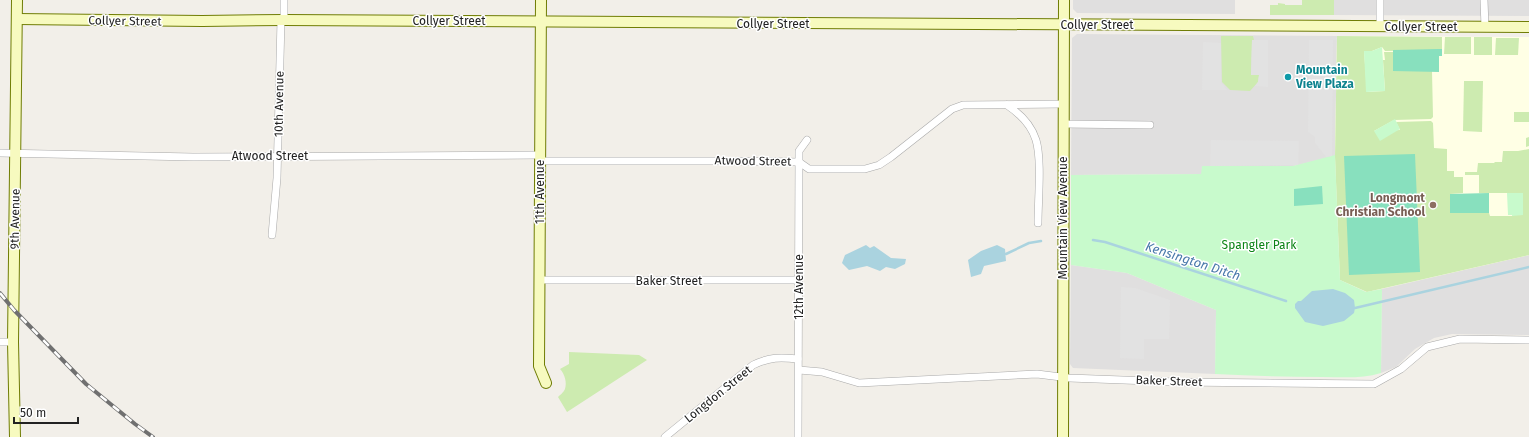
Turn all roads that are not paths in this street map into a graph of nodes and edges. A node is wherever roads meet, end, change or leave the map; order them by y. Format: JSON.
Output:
{"nodes":[{"id":1,"x":18,"y":0,"type":"edge"},
{"id":2,"x":284,"y":0,"type":"edge"},
{"id":3,"x":542,"y":0,"type":"edge"},
{"id":4,"x":1064,"y":0,"type":"edge"},
{"id":5,"x":1380,"y":0,"type":"edge"},
{"id":6,"x":1484,"y":0,"type":"edge"},
{"id":7,"x":17,"y":19,"type":"junction"},
{"id":8,"x":282,"y":20,"type":"junction"},
{"id":9,"x":541,"y":22,"type":"junction"},
{"id":10,"x":1064,"y":25,"type":"junction"},
{"id":11,"x":1380,"y":27,"type":"junction"},
{"id":12,"x":1485,"y":27,"type":"junction"},
{"id":13,"x":1529,"y":27,"type":"edge"},
{"id":14,"x":1007,"y":104,"type":"junction"},
{"id":15,"x":1064,"y":104,"type":"junction"},
{"id":16,"x":1064,"y":124,"type":"junction"},
{"id":17,"x":1150,"y":125,"type":"dead end"},
{"id":18,"x":807,"y":140,"type":"dead end"},
{"id":19,"x":0,"y":153,"type":"edge"},
{"id":20,"x":16,"y":154,"type":"junction"},
{"id":21,"x":278,"y":156,"type":"junction"},
{"id":22,"x":540,"y":158,"type":"junction"},
{"id":23,"x":799,"y":162,"type":"junction"},
{"id":24,"x":1038,"y":223,"type":"dead end"},
{"id":25,"x":272,"y":235,"type":"dead end"},
{"id":26,"x":540,"y":280,"type":"junction"},
{"id":27,"x":799,"y":280,"type":"junction"},
{"id":28,"x":1529,"y":340,"type":"edge"},
{"id":29,"x":0,"y":342,"type":"edge"},
{"id":30,"x":13,"y":342,"type":"junction"},
{"id":31,"x":798,"y":359,"type":"junction"},
{"id":32,"x":799,"y":370,"type":"junction"},
{"id":33,"x":1063,"y":377,"type":"junction"},
{"id":34,"x":546,"y":383,"type":"dead end"},
{"id":35,"x":15,"y":437,"type":"edge"},
{"id":36,"x":665,"y":437,"type":"edge"},
{"id":37,"x":798,"y":437,"type":"edge"},
{"id":38,"x":1063,"y":437,"type":"edge"}],
"edges":[{"from":1,"to":7,"type":"street","name":"9th Avenue"},
{"from":2,"to":8,"type":"street","name":"10th Avenue"},
{"from":3,"to":9,"type":"street","name":"11th Avenue"},
{"from":4,"to":10,"type":"street","name":"Mountain View Avenue"},
{"from":5,"to":11,"type":"street"},
{"from":6,"to":12,"type":"street"},
{"from":7,"to":8,"type":"street","name":"Collyer Street"},
{"from":7,"to":20,"type":"street","name":"9th Avenue"},
{"from":8,"to":9,"type":"street","name":"Collyer Street"},
{"from":8,"to":21,"type":"street","name":"10th Avenue"},
{"from":9,"to":10,"type":"street","name":"Collyer Street"},
{"from":9,"to":22,"type":"street","name":"11th Avenue"},
{"from":10,"to":11,"type":"street","name":"Collyer Street"},
{"from":10,"to":15,"type":"street","name":"Mountain View Avenue"},
{"from":11,"to":12,"type":"street","name":"Collyer Street"},
{"from":12,"to":13,"type":"street","name":"Collyer Street"},
{"from":14,"to":15,"type":"street","name":"Atwood Street"},
{"from":14,"to":23,"type":"street","name":"Atwood Street"},
{"from":14,"to":24,"type":"street"},
{"from":15,"to":16,"type":"street","name":"Mountain View Avenue"},
{"from":16,"to":17,"type":"street"},
{"from":16,"to":33,"type":"street","name":"Mountain View Avenue"},
{"from":18,"to":23,"type":"street","name":"12th Avenue"},
{"from":19,"to":20,"type":"street","name":"Atwood Street"},
{"from":20,"to":21,"type":"street","name":"Atwood Street"},
{"from":20,"to":30,"type":"street","name":"9th Avenue"},
{"from":21,"to":22,"type":"street","name":"Atwood Street"},
{"from":21,"to":25,"type":"street","name":"10th Avenue"},
{"from":22,"to":23,"type":"street","name":"Atwood Street"},
{"from":22,"to":26,"type":"street","name":"11th Avenue"},
{"from":23,"to":27,"type":"street","name":"12th Avenue"},
{"from":26,"to":27,"type":"street","name":"Baker Street"},
{"from":26,"to":34,"type":"street","name":"11th Avenue"},
{"from":27,"to":31,"type":"street","name":"12th Avenue"},
{"from":28,"to":33,"type":"street","name":"Baker Street"},
{"from":29,"to":30,"type":"street"},
{"from":30,"to":35,"type":"street","name":"9th Avenue"},
{"from":31,"to":32,"type":"street","name":"12th Avenue"},
{"from":31,"to":36,"type":"street","name":"Longdon Street"},
{"from":32,"to":33,"type":"street","name":"Baker Street"},
{"from":32,"to":37,"type":"street","name":"12th Avenue"},
{"from":33,"to":38,"type":"street","name":"Mountain View Avenue"}]}
